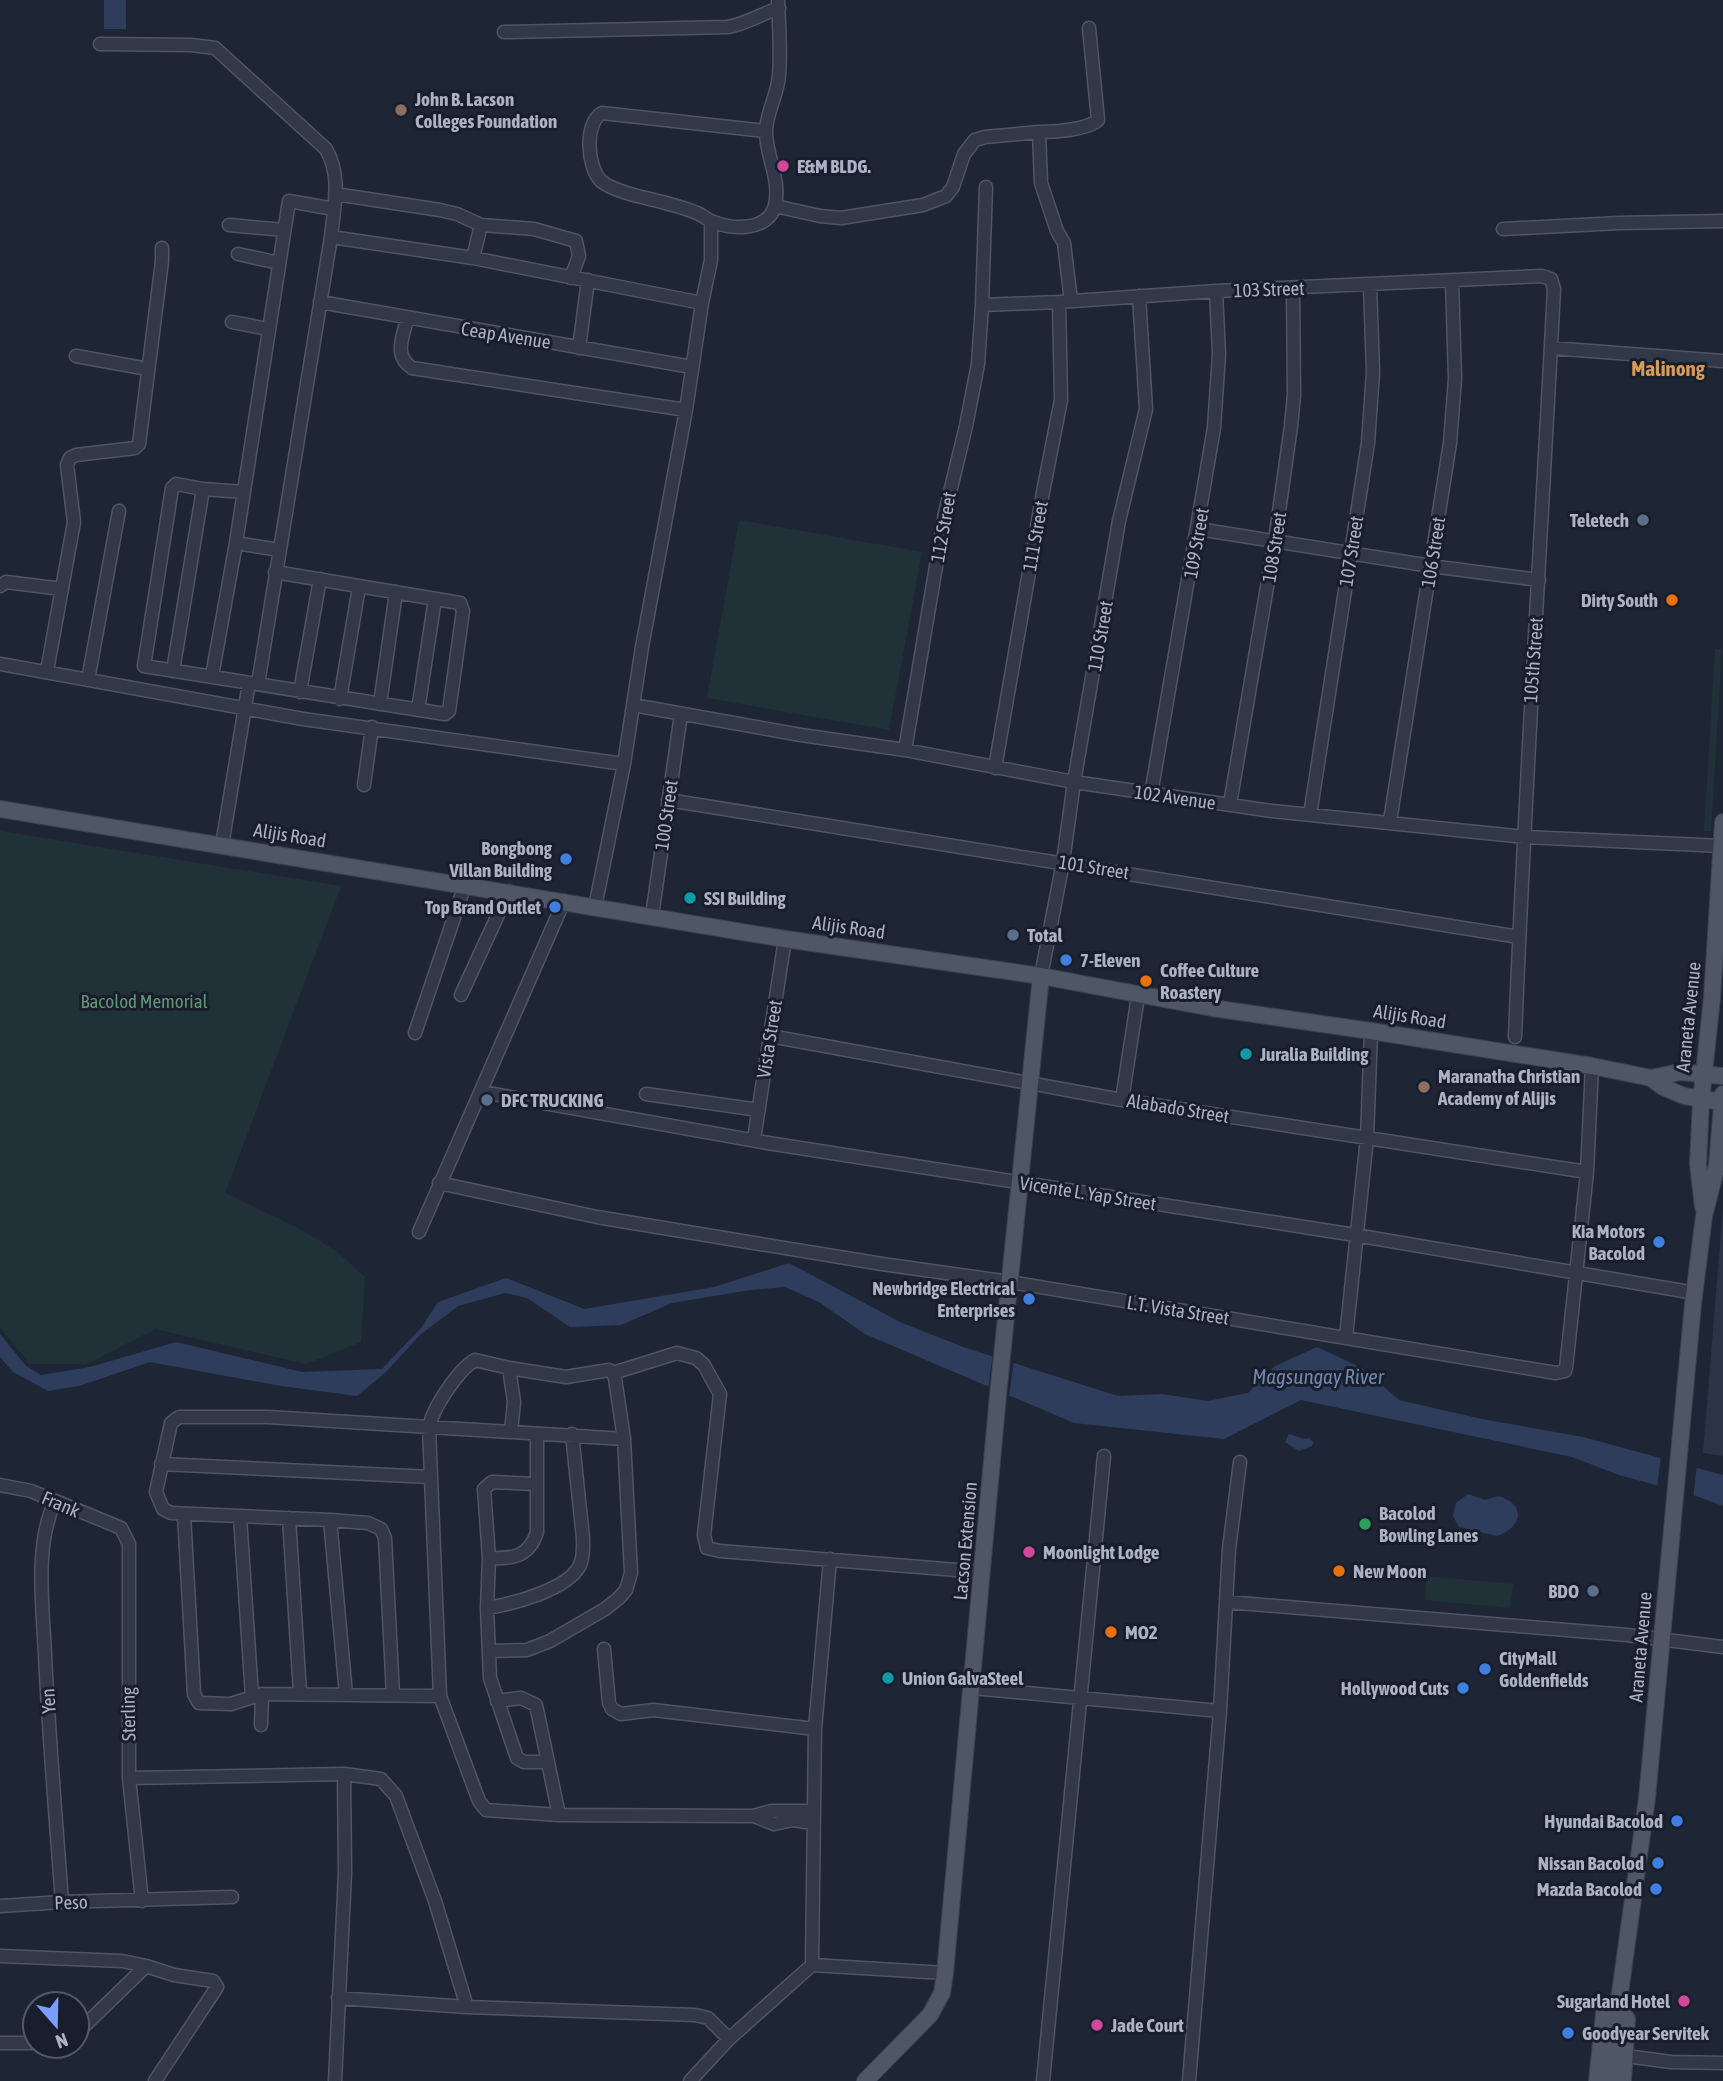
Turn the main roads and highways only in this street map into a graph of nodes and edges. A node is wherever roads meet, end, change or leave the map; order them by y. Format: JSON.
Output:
{"nodes":[{"id":1,"x":0,"y":809,"type":"edge"},
{"id":2,"x":1723,"y":822,"type":"edge"},
{"id":3,"x":1722,"y":846,"type":"edge"},
{"id":4,"x":1041,"y":976,"type":"junction"},
{"id":5,"x":1703,"y":1075,"type":"junction"},
{"id":6,"x":1723,"y":1076,"type":"edge"},
{"id":7,"x":1651,"y":1078,"type":"junction"},
{"id":8,"x":1722,"y":1097,"type":"edge"},
{"id":9,"x":1701,"y":1101,"type":"junction"},
{"id":10,"x":1704,"y":1216,"type":"junction"},
{"id":11,"x":1618,"y":2007,"type":"junction"},
{"id":12,"x":865,"y":2081,"type":"edge"},
{"id":13,"x":1597,"y":2081,"type":"edge"},
{"id":14,"x":1611,"y":2081,"type":"edge"},
{"id":15,"x":1623,"y":2081,"type":"edge"}],
"edges":[{"from":1,"to":4,"type":"main road","name":"Alijis Road"},
{"from":2,"to":3,"type":"main road","name":"Araneta Avenue"},
{"from":3,"to":5,"type":"main road","name":"Araneta Avenue"},
{"from":4,"to":7,"type":"main road","name":"Alijis Road"},
{"from":4,"to":12,"type":"main road","name":"Lacson Extension"},
{"from":5,"to":6,"type":"main road","name":"Alijis Road"},
{"from":5,"to":7,"type":"main road","name":"Alijis Road"},
{"from":5,"to":9,"type":"main road","name":"Araneta Avenue"},
{"from":7,"to":9,"type":"main road","name":"Alijis Road"},
{"from":8,"to":9,"type":"main road","name":"Alijis Road"},
{"from":8,"to":10,"type":"main road","name":"Araneta Avenue"},
{"from":9,"to":10,"type":"main road","name":"Araneta Avenue"},
{"from":10,"to":11,"type":"main road","name":"Araneta Avenue"},
{"from":11,"to":13,"type":"main road"},
{"from":11,"to":14,"type":"main road","name":"Araneta Avenue"},
{"from":11,"to":15,"type":"main road"}]}
